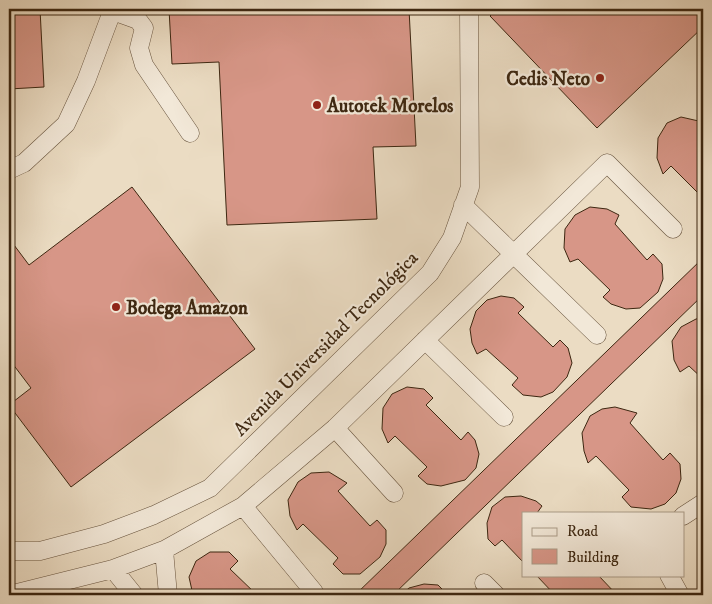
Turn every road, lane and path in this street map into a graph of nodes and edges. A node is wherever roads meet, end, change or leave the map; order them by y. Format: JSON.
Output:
{"nodes":[{"id":1,"x":469,"y":9,"type":"edge"},
{"id":2,"x":113,"y":10,"type":"edge"},
{"id":3,"x":190,"y":133,"type":"dead end"},
{"id":4,"x":9,"y":170,"type":"edge"},
{"id":5,"x":463,"y":205,"type":"junction"},
{"id":6,"x":673,"y":229,"type":"dead end"},
{"id":7,"x":514,"y":254,"type":"junction"},
{"id":8,"x":597,"y":335,"type":"dead end"},
{"id":9,"x":425,"y":340,"type":"junction"},
{"id":10,"x":504,"y":417,"type":"dead end"},
{"id":11,"x":335,"y":428,"type":"junction"},
{"id":12,"x":394,"y":492,"type":"dead end"},
{"id":13,"x":703,"y":503,"type":"edge"},
{"id":14,"x":243,"y":506,"type":"junction"},
{"id":15,"x":684,"y":515,"type":"edge"},
{"id":16,"x":164,"y":550,"type":"junction"},
{"id":17,"x":9,"y":551,"type":"edge"},
{"id":18,"x":113,"y":569,"type":"junction"},
{"id":19,"x":670,"y":576,"type":"edge"},
{"id":20,"x":314,"y":592,"type":"dead end"},
{"id":21,"x":9,"y":595,"type":"edge"},
{"id":22,"x":134,"y":595,"type":"edge"},
{"id":23,"x":168,"y":595,"type":"edge"},
{"id":24,"x":680,"y":595,"type":"edge"}],
"edges":[{"from":1,"to":5,"type":"street","name":"Avenida Universidad Tecnológica"},
{"from":2,"to":3,"type":"street"},
{"from":2,"to":4,"type":"street"},
{"from":5,"to":7,"type":"street"},
{"from":5,"to":17,"type":"street","name":"Avenida Universidad Tecnológica"},
{"from":6,"to":7,"type":"street"},
{"from":7,"to":8,"type":"street"},
{"from":7,"to":9,"type":"street"},
{"from":9,"to":10,"type":"street"},
{"from":9,"to":11,"type":"street"},
{"from":11,"to":12,"type":"street"},
{"from":11,"to":14,"type":"street"},
{"from":13,"to":15,"type":"street"},
{"from":14,"to":16,"type":"street"},
{"from":14,"to":20,"type":"street"},
{"from":16,"to":18,"type":"street"},
{"from":16,"to":23,"type":"street"},
{"from":18,"to":21,"type":"street"},
{"from":18,"to":22,"type":"street"},
{"from":19,"to":24,"type":"street"}]}
